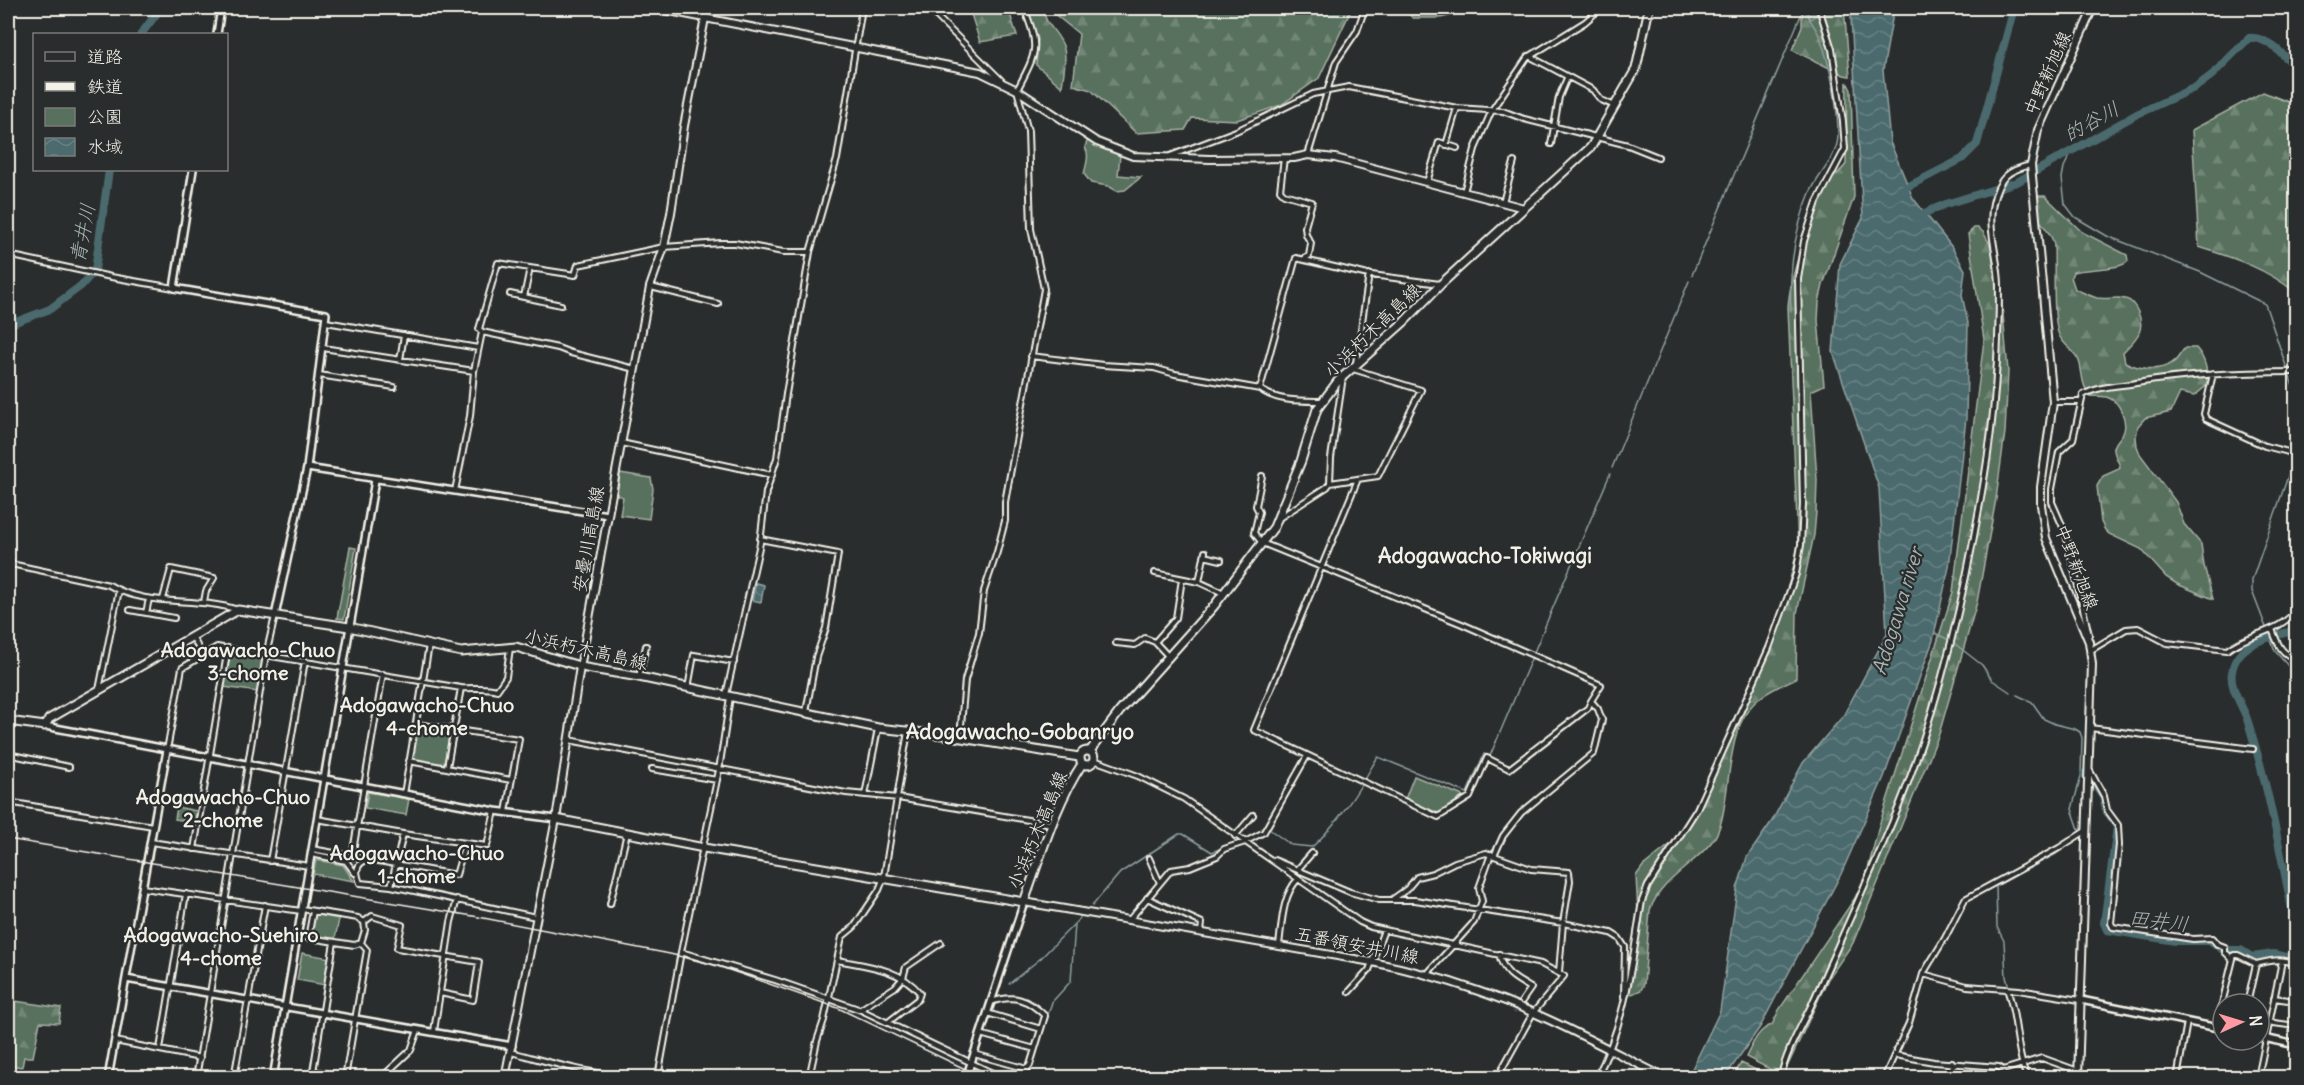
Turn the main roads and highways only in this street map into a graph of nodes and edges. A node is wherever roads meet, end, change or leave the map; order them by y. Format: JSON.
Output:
{"nodes":[{"id":1,"x":654,"y":8,"type":"edge"},
{"id":2,"x":707,"y":8,"type":"edge"},
{"id":3,"x":1649,"y":8,"type":"edge"},
{"id":4,"x":2093,"y":8,"type":"edge"},
{"id":5,"x":705,"y":17,"type":"junction"},
{"id":6,"x":1524,"y":208,"type":"junction"},
{"id":7,"x":581,"y":666,"type":"junction"},
{"id":8,"x":8,"y":721,"type":"edge"},
{"id":9,"x":1090,"y":751,"type":"junction"},
{"id":10,"x":1081,"y":760,"type":"junction"},
{"id":11,"x":555,"y":819,"type":"junction"},
{"id":12,"x":1024,"y":902,"type":"junction"},
{"id":13,"x":2078,"y":1074,"type":"edge"},
{"id":14,"x":505,"y":1077,"type":"edge"},
{"id":15,"x":1666,"y":1077,"type":"edge"}],
"edges":[{"from":1,"to":5,"type":"main road"},
{"from":2,"to":5,"type":"main road","name":"安曇川高島線"},
{"from":3,"to":6,"type":"main road","name":"小浜朽木高島線"},
{"from":4,"to":13,"type":"main road","name":"中野新旭線"},
{"from":5,"to":6,"type":"main road"},
{"from":5,"to":7,"type":"main road","name":"安曇川高島線"},
{"from":6,"to":9,"type":"main road","name":"小浜朽木高島線"},
{"from":7,"to":8,"type":"main road","name":"小浜朽木高島線"},
{"from":7,"to":10,"type":"main road","name":"小浜朽木高島線"},
{"from":7,"to":11,"type":"main road","name":"安曇川高島線"},
{"from":9,"to":10,"type":"main road","name":"小浜朽木高島線"},
{"from":9,"to":10,"type":"main road","name":"小浜朽木高島線"},
{"from":10,"to":12,"type":"main road","name":"小浜朽木高島線"},
{"from":11,"to":12,"type":"main road","name":"小浜朽木高島線"},
{"from":11,"to":14,"type":"main road","name":"安曇川高島線"},
{"from":12,"to":15,"type":"main road","name":"五番領安井川線"}]}
